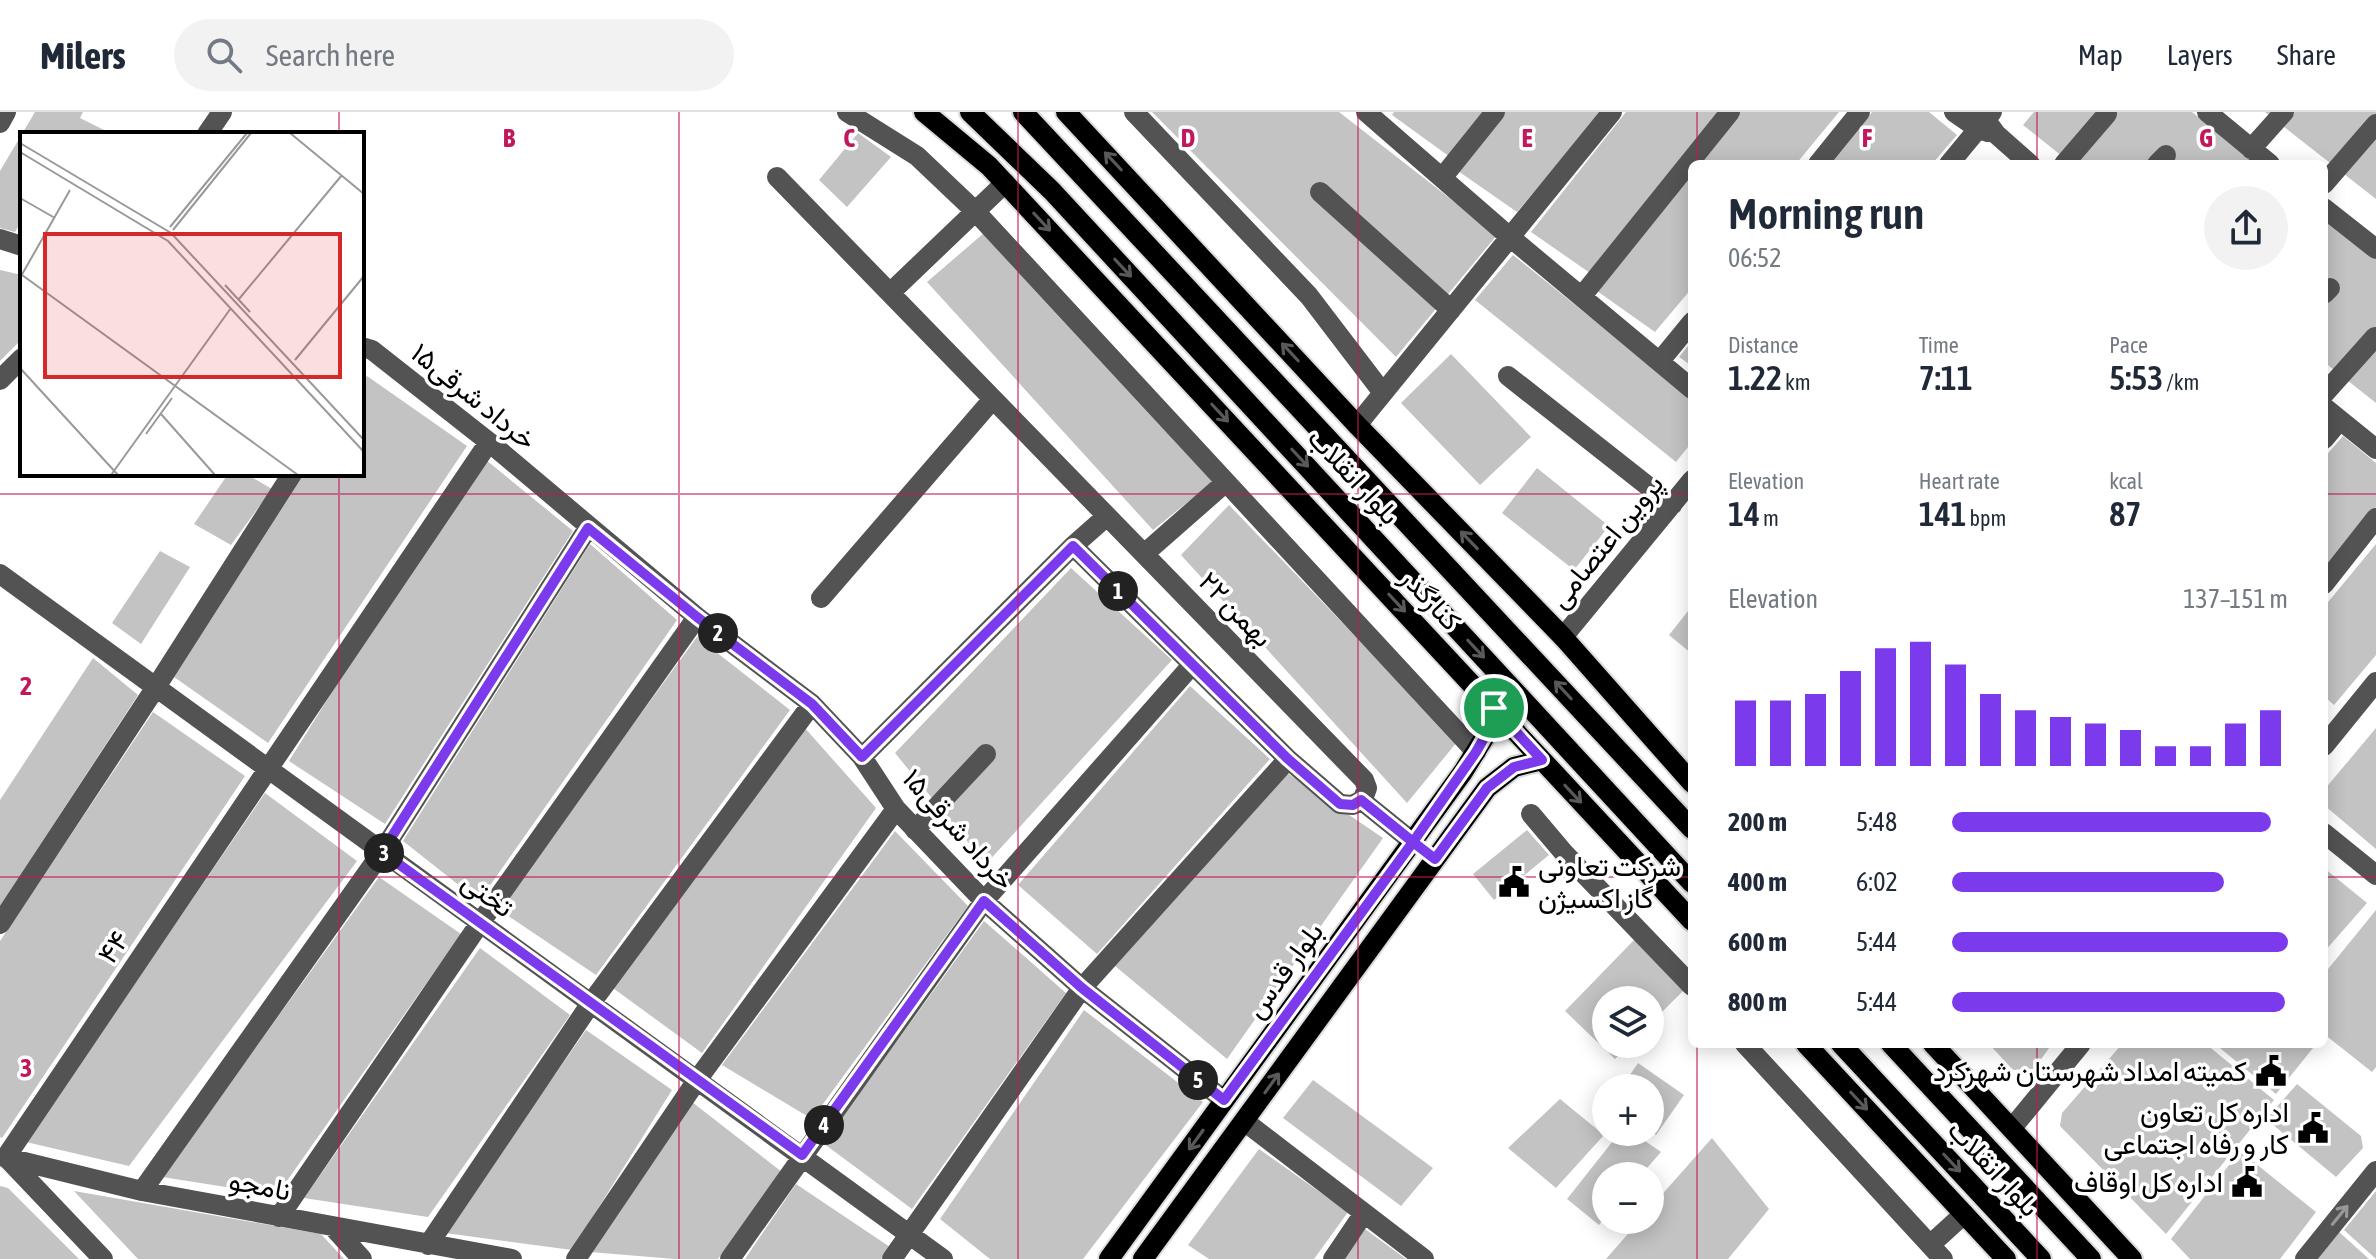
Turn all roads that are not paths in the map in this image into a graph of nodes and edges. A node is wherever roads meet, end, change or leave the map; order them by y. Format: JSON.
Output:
{"nodes":[{"id":1,"x":6,"y":112,"type":"edge"},
{"id":2,"x":222,"y":112,"type":"edge"},
{"id":3,"x":847,"y":112,"type":"edge"},
{"id":4,"x":924,"y":112,"type":"edge"},
{"id":5,"x":970,"y":112,"type":"edge"},
{"id":6,"x":1023,"y":112,"type":"edge"},
{"id":7,"x":1066,"y":112,"type":"edge"},
{"id":8,"x":1134,"y":112,"type":"edge"},
{"id":9,"x":1367,"y":112,"type":"edge"},
{"id":10,"x":1495,"y":112,"type":"edge"},
{"id":11,"x":1612,"y":112,"type":"edge"},
{"id":12,"x":1730,"y":112,"type":"edge"},
{"id":13,"x":1860,"y":112,"type":"edge"},
{"id":14,"x":1954,"y":112,"type":"edge"},
{"id":15,"x":2207,"y":112,"type":"edge"},
{"id":16,"x":2284,"y":112,"type":"edge"},
{"id":17,"x":2107,"y":114,"type":"edge"},
{"id":18,"x":1986,"y":121,"type":"edge"},
{"id":19,"x":0,"y":123,"type":"edge"},
{"id":20,"x":2376,"y":124,"type":"edge"},
{"id":21,"x":208,"y":132,"type":"edge"},
{"id":22,"x":2251,"y":149,"type":"junction"},
{"id":23,"x":1691,"y":160,"type":"edge"},
{"id":24,"x":1821,"y":160,"type":"edge"},
{"id":25,"x":1952,"y":160,"type":"edge"},
{"id":26,"x":2026,"y":160,"type":"edge"},
{"id":27,"x":2067,"y":160,"type":"edge"},
{"id":28,"x":2265,"y":160,"type":"edge"},
{"id":29,"x":1688,"y":164,"type":"edge"},
{"id":30,"x":777,"y":177,"type":"dead end"},
{"id":31,"x":1442,"y":178,"type":"junction"},
{"id":32,"x":2328,"y":179,"type":"edge"},
{"id":33,"x":1005,"y":183,"type":"junction"},
{"id":34,"x":1320,"y":192,"type":"dead end"},
{"id":35,"x":2328,"y":211,"type":"edge"},
{"id":36,"x":976,"y":212,"type":"junction"},
{"id":37,"x":1511,"y":238,"type":"junction"},
{"id":38,"x":0,"y":239,"type":"edge"},
{"id":39,"x":2373,"y":239,"type":"edge"},
{"id":40,"x":20,"y":245,"type":"edge"},
{"id":41,"x":890,"y":293,"type":"junction"},
{"id":42,"x":1195,"y":294,"type":"junction"},
{"id":43,"x":1582,"y":296,"type":"junction"},
{"id":44,"x":1451,"y":310,"type":"junction"},
{"id":45,"x":1169,"y":318,"type":"junction"},
{"id":46,"x":1688,"y":327,"type":"edge"},
{"id":47,"x":2375,"y":337,"type":"edge"},
{"id":48,"x":365,"y":354,"type":"edge"},
{"id":49,"x":20,"y":360,"type":"edge"},
{"id":50,"x":1660,"y":361,"type":"junction"},
{"id":51,"x":1508,"y":376,"type":"dead end"},
{"id":52,"x":0,"y":380,"type":"edge"},
{"id":53,"x":1688,"y":386,"type":"edge"},
{"id":54,"x":2328,"y":390,"type":"edge"},
{"id":55,"x":1383,"y":393,"type":"junction"},
{"id":56,"x":993,"y":399,"type":"junction"},
{"id":57,"x":2332,"y":413,"type":"edge"},
{"id":58,"x":1357,"y":425,"type":"junction"},
{"id":59,"x":489,"y":442,"type":"junction"},
{"id":60,"x":2374,"y":444,"type":"edge"},
{"id":61,"x":291,"y":476,"type":"edge"},
{"id":62,"x":1226,"y":482,"type":"junction"},
{"id":63,"x":1688,"y":485,"type":"edge"},
{"id":64,"x":1672,"y":505,"type":"junction"},
{"id":65,"x":1107,"y":516,"type":"junction"},
{"id":66,"x":2376,"y":518,"type":"edge"},
{"id":67,"x":1364,"y":527,"type":"junction"},
{"id":68,"x":588,"y":528,"type":"junction"},
{"id":69,"x":1344,"y":545,"type":"junction"},
{"id":70,"x":1073,"y":546,"type":"junction"},
{"id":71,"x":1144,"y":554,"type":"junction"},
{"id":72,"x":0,"y":574,"type":"edge"},
{"id":73,"x":2328,"y":579,"type":"edge"},
{"id":74,"x":821,"y":598,"type":"dead end"},
{"id":75,"x":697,"y":617,"type":"junction"},
{"id":76,"x":1563,"y":637,"type":"junction"},
{"id":77,"x":1192,"y":665,"type":"junction"},
{"id":78,"x":2376,"y":682,"type":"edge"},
{"id":79,"x":156,"y":687,"type":"junction"},
{"id":80,"x":812,"y":704,"type":"junction"},
{"id":81,"x":1494,"y":708,"type":"junction"},
{"id":82,"x":2332,"y":719,"type":"edge"},
{"id":83,"x":1476,"y":752,"type":"junction"},
{"id":84,"x":986,"y":754,"type":"dead end"},
{"id":85,"x":862,"y":757,"type":"junction"},
{"id":86,"x":1288,"y":759,"type":"junction"},
{"id":87,"x":1542,"y":760,"type":"junction"},
{"id":88,"x":267,"y":768,"type":"junction"},
{"id":89,"x":1688,"y":778,"type":"edge"},
{"id":90,"x":1361,"y":800,"type":"junction"},
{"id":91,"x":896,"y":809,"type":"junction"},
{"id":92,"x":1531,"y":814,"type":"dead end"},
{"id":93,"x":1688,"y":825,"type":"edge"},
{"id":94,"x":915,"y":830,"type":"junction"},
{"id":95,"x":2328,"y":836,"type":"edge"},
{"id":96,"x":1413,"y":842,"type":"junction"},
{"id":97,"x":382,"y":852,"type":"junction"},
{"id":98,"x":1435,"y":859,"type":"junction"},
{"id":99,"x":2376,"y":875,"type":"edge"},
{"id":100,"x":1688,"y":879,"type":"edge"},
{"id":101,"x":1688,"y":887,"type":"edge"},
{"id":102,"x":984,"y":901,"type":"junction"},
{"id":103,"x":1675,"y":902,"type":"junction"},
{"id":104,"x":1688,"y":917,"type":"edge"},
{"id":105,"x":480,"y":923,"type":"junction"},
{"id":106,"x":0,"y":924,"type":"edge"},
{"id":107,"x":1688,"y":982,"type":"edge"},
{"id":108,"x":1082,"y":988,"type":"junction"},
{"id":109,"x":591,"y":1003,"type":"junction"},
{"id":110,"x":1749,"y":1048,"type":"edge"},
{"id":111,"x":1810,"y":1048,"type":"edge"},
{"id":112,"x":1845,"y":1048,"type":"edge"},
{"id":113,"x":1895,"y":1048,"type":"edge"},
{"id":114,"x":1937,"y":1048,"type":"edge"},
{"id":115,"x":2078,"y":1048,"type":"edge"},
{"id":116,"x":697,"y":1080,"type":"junction"},
{"id":117,"x":1224,"y":1100,"type":"junction"},
{"id":118,"x":1244,"y":1121,"type":"junction"},
{"id":119,"x":2012,"y":1128,"type":"junction"},
{"id":120,"x":802,"y":1155,"type":"junction"},
{"id":121,"x":3,"y":1157,"type":"edge"},
{"id":122,"x":2376,"y":1171,"type":"edge"},
{"id":123,"x":142,"y":1191,"type":"junction"},
{"id":124,"x":1364,"y":1213,"type":"junction"},
{"id":125,"x":1998,"y":1213,"type":"junction"},
{"id":126,"x":1964,"y":1214,"type":"junction"},
{"id":127,"x":279,"y":1217,"type":"junction"},
{"id":128,"x":334,"y":1228,"type":"junction"},
{"id":129,"x":1982,"y":1233,"type":"junction"},
{"id":130,"x":909,"y":1235,"type":"junction"},
{"id":131,"x":428,"y":1245,"type":"junction"},
{"id":132,"x":1936,"y":1252,"type":"edge"},
{"id":133,"x":103,"y":1259,"type":"edge"},
{"id":134,"x":362,"y":1259,"type":"edge"},
{"id":135,"x":512,"y":1259,"type":"edge"},
{"id":136,"x":576,"y":1259,"type":"edge"},
{"id":137,"x":730,"y":1259,"type":"edge"},
{"id":138,"x":892,"y":1259,"type":"edge"},
{"id":139,"x":943,"y":1259,"type":"edge"},
{"id":140,"x":1109,"y":1259,"type":"edge"},
{"id":141,"x":1143,"y":1259,"type":"edge"},
{"id":142,"x":1333,"y":1259,"type":"edge"},
{"id":143,"x":1424,"y":1259,"type":"edge"},
{"id":144,"x":2006,"y":1259,"type":"edge"},
{"id":145,"x":2041,"y":1259,"type":"edge"},
{"id":146,"x":2091,"y":1259,"type":"edge"},
{"id":147,"x":2132,"y":1259,"type":"edge"},
{"id":148,"x":2305,"y":1259,"type":"edge"}],
"edges":[{"from":1,"to":19,"type":"street"},
{"from":2,"to":21,"type":"street"},
{"from":3,"to":36,"type":"street"},
{"from":4,"to":33,"type":"main road","name":"کنارگذر"},
{"from":5,"to":45,"type":"main road","name":"بلوار انقلاب","one_way":true},
{"from":6,"to":42,"type":"main road","name":"بلوار انقلاب"},
{"from":58,"to":7,"type":"main road","one_way":true},
{"from":8,"to":55,"type":"street"},
{"from":9,"to":31,"type":"street"},
{"from":10,"to":31,"type":"street"},
{"from":11,"to":37,"type":"street"},
{"from":12,"to":23,"type":"street"},
{"from":13,"to":24,"type":"street"},
{"from":14,"to":18,"type":"street"},
{"from":15,"to":22,"type":"street"},
{"from":16,"to":22,"type":"street"},
{"from":17,"to":27,"type":"street"},
{"from":18,"to":25,"type":"street"},
{"from":18,"to":26,"type":"street"},
{"from":20,"to":32,"type":"street"},
{"from":22,"to":28,"type":"street"},
{"from":29,"to":43,"type":"street"},
{"from":30,"to":41,"type":"street","name":"۲۲ بهمن"},
{"from":31,"to":37,"type":"street"},
{"from":33,"to":36,"type":"street"},
{"from":33,"to":69,"type":"main road","name":"کنارگذر","one_way":true},
{"from":34,"to":44,"type":"street"},
{"from":35,"to":39,"type":"street"},
{"from":36,"to":41,"type":"street"},
{"from":36,"to":62,"type":"street"},
{"from":37,"to":43,"type":"street"},
{"from":37,"to":44,"type":"street"},
{"from":38,"to":40,"type":"street"},
{"from":41,"to":56,"type":"street","name":"۲۲ بهمن"},
{"from":42,"to":45,"type":"main road"},
{"from":93,"to":42,"type":"main road","name":"بلوار انقلاب","one_way":true},
{"from":43,"to":50,"type":"street"},
{"from":44,"to":55,"type":"street"},
{"from":45,"to":67,"type":"main road","name":"بلوار انقلاب","one_way":true},
{"from":46,"to":50,"type":"street"},
{"from":47,"to":54,"type":"street"},
{"from":48,"to":59,"type":"street","name":"۱۵خرداد شرقی"},
{"from":49,"to":52,"type":"street"},
{"from":50,"to":53,"type":"street"},
{"from":51,"to":64,"type":"street"},
{"from":55,"to":58,"type":"street"},
{"from":56,"to":65,"type":"street","name":"۲۲ بهمن"},
{"from":56,"to":74,"type":"street"},
{"from":57,"to":60,"type":"street"},
{"from":76,"to":58,"type":"main road","one_way":true},
{"from":59,"to":68,"type":"street","name":"۱۵خرداد شرقی"},
{"from":59,"to":88,"type":"street","name":"۴۴"},
{"from":61,"to":79,"type":"street"},
{"from":62,"to":71,"type":"street"},
{"from":62,"to":83,"type":"street"},
{"from":63,"to":64,"type":"street","name":"پروین اعتصامی"},
{"from":64,"to":76,"type":"street","name":"پروین اعتصامی"},
{"from":65,"to":70,"type":"street"},
{"from":65,"to":71,"type":"street","name":"۲۲ بهمن"},
{"from":66,"to":73,"type":"street"},
{"from":67,"to":69,"type":"main road"},
{"from":67,"to":100,"type":"main road","name":"بلوار انقلاب","one_way":true},
{"from":68,"to":75,"type":"street","name":"۱۵خرداد شرقی"},
{"from":68,"to":97,"type":"street"},
{"from":69,"to":81,"type":"main road","name":"کنارگذر","one_way":true},
{"from":70,"to":77,"type":"street"},
{"from":70,"to":85,"type":"street"},
{"from":71,"to":90,"type":"street","name":"۲۲ بهمن"},
{"from":72,"to":79,"type":"street","name":"تختی"},
{"from":75,"to":80,"type":"street","name":"۱۵خرداد شرقی"},
{"from":75,"to":105,"type":"street"},
{"from":76,"to":89,"type":"main road"},
{"from":77,"to":86,"type":"street"},
{"from":77,"to":102,"type":"street"},
{"from":78,"to":82,"type":"street"},
{"from":79,"to":88,"type":"street","name":"تختی"},
{"from":79,"to":106,"type":"street"},
{"from":80,"to":85,"type":"street","name":"۱۵خرداد شرقی"},
{"from":80,"to":109,"type":"street"},
{"from":81,"to":83,"type":"main road","name":"بلوار قدس"},
{"from":81,"to":87,"type":"main road","name":"کنارگذر"},
{"from":83,"to":96,"type":"main road","name":"بلوار قدس"},
{"from":84,"to":94,"type":"street"},
{"from":85,"to":91,"type":"street","name":"۱۵خرداد شرقی"},
{"from":86,"to":90,"type":"street"},
{"from":86,"to":108,"type":"street"},
{"from":87,"to":98,"type":"main road","name":"بلوار قدس"},
{"from":87,"to":103,"type":"main road","name":"کنارگذر","one_way":true},
{"from":88,"to":97,"type":"street","name":"تختی"},
{"from":88,"to":121,"type":"street","name":"۴۴"},
{"from":90,"to":96,"type":"street"},
{"from":91,"to":94,"type":"street","name":"۱۵خرداد شرقی"},
{"from":91,"to":116,"type":"street"},
{"from":92,"to":107,"type":"street"},
{"from":94,"to":102,"type":"street","name":"۱۵خرداد شرقی"},
{"from":95,"to":99,"type":"street"},
{"from":96,"to":98,"type":"main road"},
{"from":96,"to":117,"type":"main road","name":"بلوار قدس"},
{"from":97,"to":105,"type":"street","name":"تختی"},
{"from":97,"to":123,"type":"street"},
{"from":118,"to":98,"type":"main road","name":"بلوار قدس","one_way":true},
{"from":101,"to":103,"type":"main road"},
{"from":102,"to":108,"type":"street","name":"۱۵خرداد شرقی"},
{"from":102,"to":120,"type":"street"},
{"from":103,"to":104,"type":"main road","name":"کنارگذر"},
{"from":105,"to":109,"type":"street","name":"تختی"},
{"from":105,"to":127,"type":"street"},
{"from":108,"to":117,"type":"street","name":"۱۵خرداد شرقی"},
{"from":108,"to":130,"type":"street"},
{"from":109,"to":116,"type":"street","name":"تختی"},
{"from":109,"to":131,"type":"street"},
{"from":110,"to":132,"type":"street"},
{"from":111,"to":126,"type":"main road","one_way":true},
{"from":112,"to":125,"type":"main road","name":"بلوار انقلاب","one_way":true},
{"from":113,"to":146,"type":"main road","name":"بلوار انقلاب"},
{"from":114,"to":119,"type":"main road"},
{"from":115,"to":119,"type":"street"},
{"from":116,"to":120,"type":"street","name":"تختی"},
{"from":116,"to":136,"type":"street"},
{"from":117,"to":140,"type":"main road","name":"بلوار قدس","one_way":true},
{"from":118,"to":124,"type":"street"},
{"from":118,"to":141,"type":"main road","name":"بلوار قدس"},
{"from":119,"to":147,"type":"main road"},
{"from":120,"to":130,"type":"street","name":"تختی"},
{"from":120,"to":137,"type":"street"},
{"from":121,"to":123,"type":"street","name":"نامجو"},
{"from":121,"to":133,"type":"street"},
{"from":148,"to":122,"type":"street","one_way":true},
{"from":123,"to":127,"type":"street","name":"نامجو"},
{"from":124,"to":142,"type":"street"},
{"from":124,"to":143,"type":"street"},
{"from":125,"to":129,"type":"main road"},
{"from":125,"to":145,"type":"main road","name":"بلوار انقلاب"},
{"from":126,"to":129,"type":"main road"},
{"from":126,"to":132,"type":"street"},
{"from":127,"to":128,"type":"street","name":"نامجو"},
{"from":128,"to":131,"type":"street","name":"نامجو"},
{"from":128,"to":134,"type":"street"},
{"from":129,"to":144,"type":"main road"},
{"from":130,"to":138,"type":"street"},
{"from":130,"to":139,"type":"street","name":"تختی"},
{"from":131,"to":135,"type":"street","name":"نامجو"}]}
